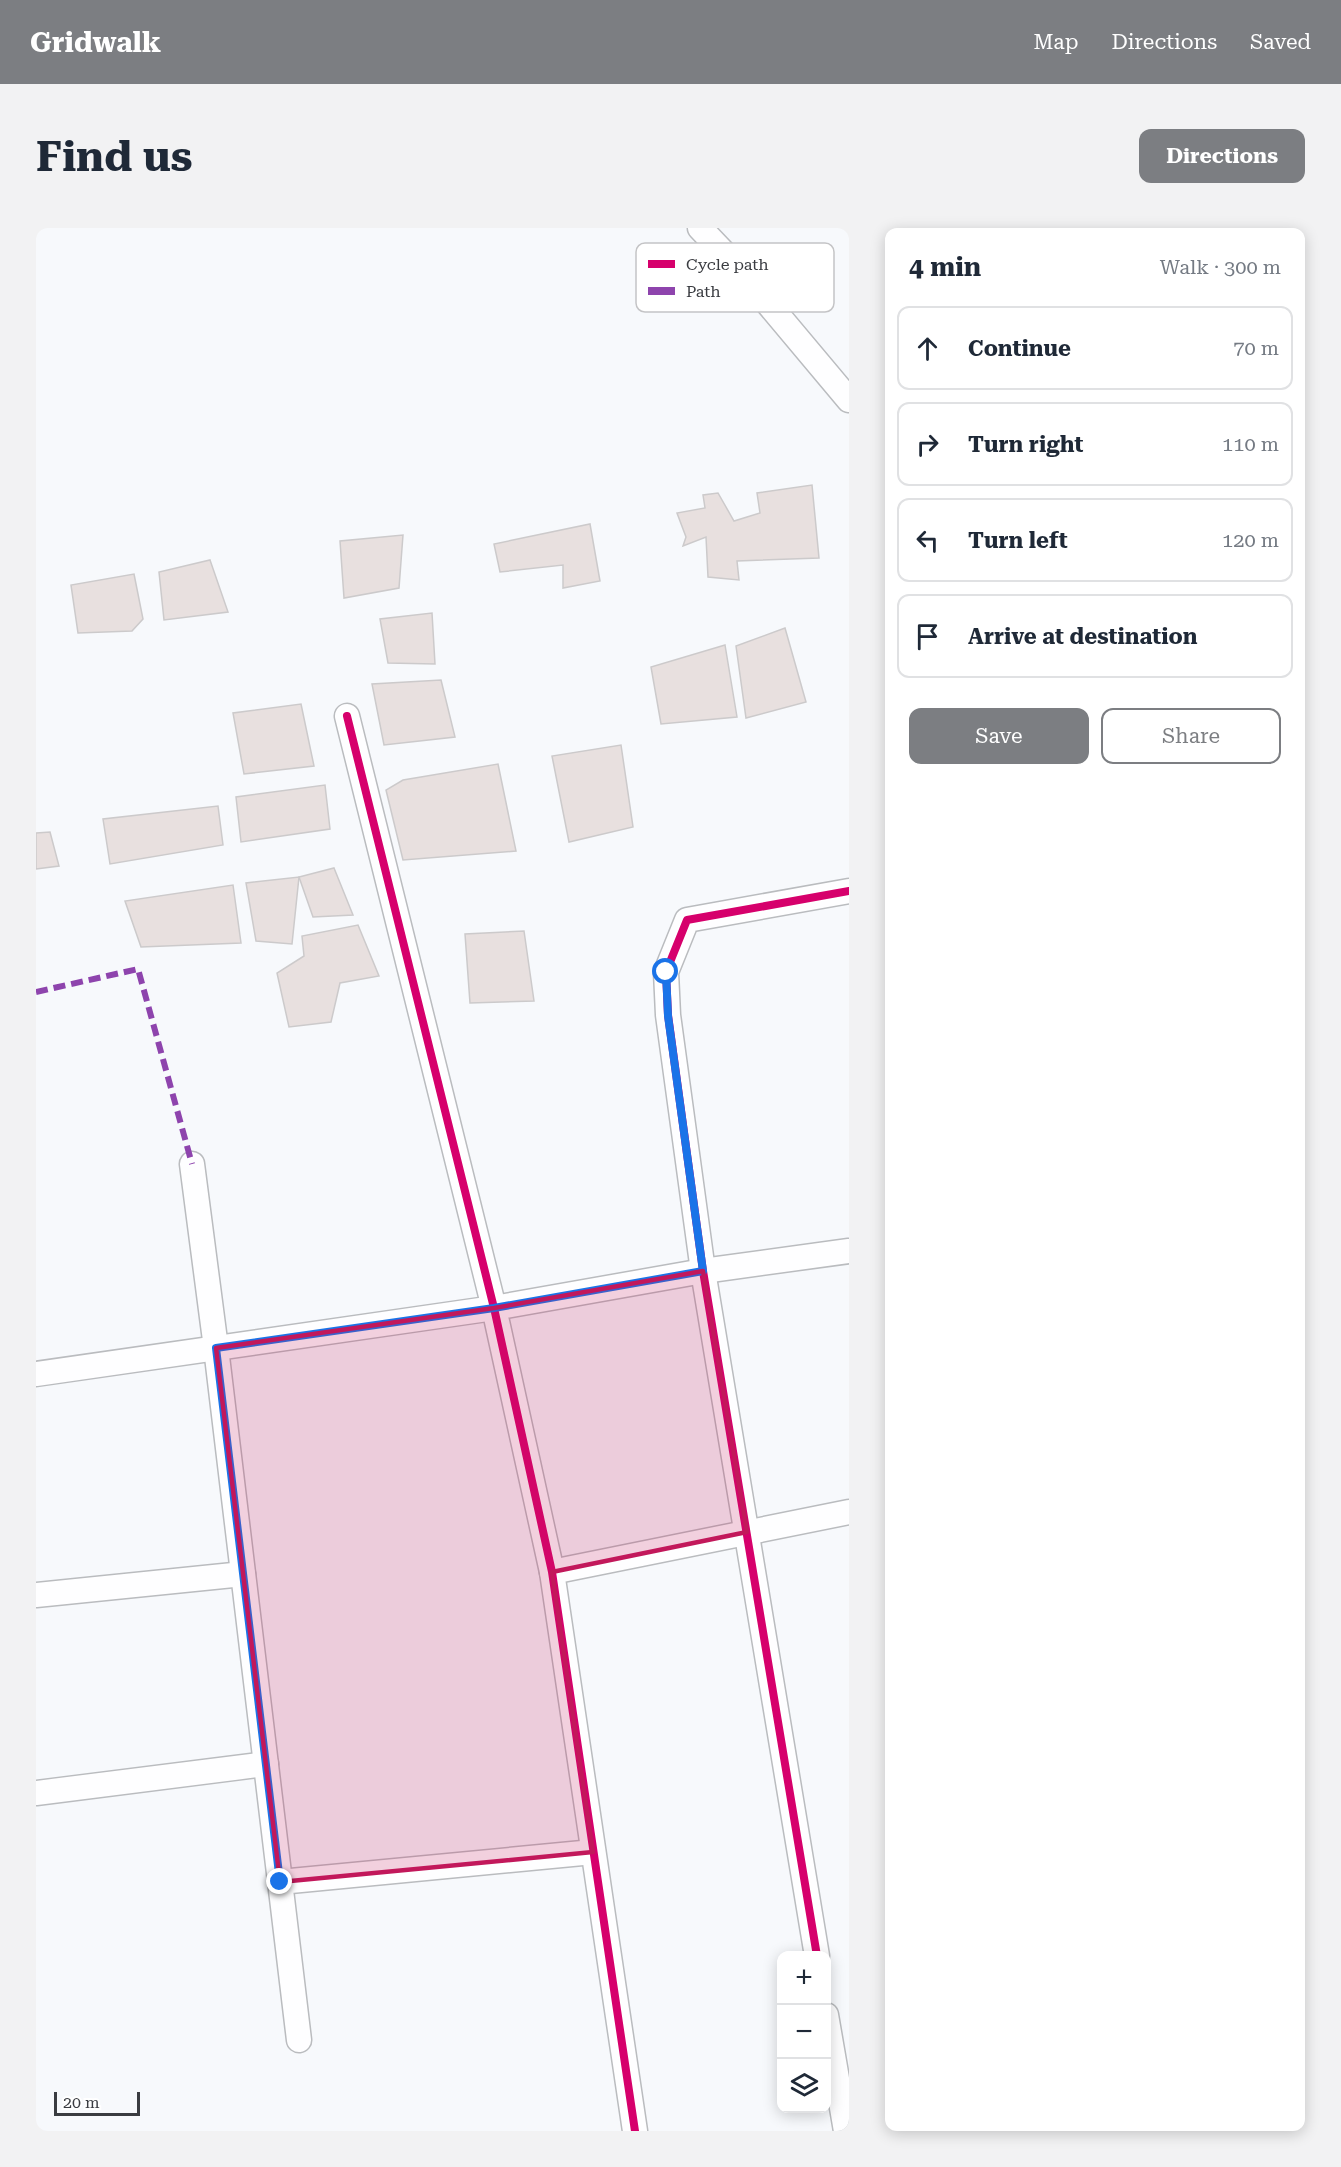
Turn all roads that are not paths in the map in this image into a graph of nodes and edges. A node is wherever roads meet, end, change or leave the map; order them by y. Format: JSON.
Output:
{"nodes":[{"id":1,"x":700,"y":228,"type":"edge"},
{"id":2,"x":714,"y":243,"type":"edge"},
{"id":3,"x":775,"y":312,"type":"edge"},
{"id":4,"x":849,"y":400,"type":"edge"},
{"id":5,"x":347,"y":716,"type":"dead end"},
{"id":6,"x":849,"y":891,"type":"edge"},
{"id":7,"x":192,"y":1164,"type":"dead end"},
{"id":8,"x":849,"y":1251,"type":"edge"},
{"id":9,"x":703,"y":1271,"type":"junction"},
{"id":10,"x":494,"y":1308,"type":"junction"},
{"id":11,"x":216,"y":1348,"type":"junction"},
{"id":12,"x":36,"y":1374,"type":"edge"},
{"id":13,"x":849,"y":1512,"type":"edge"},
{"id":14,"x":747,"y":1533,"type":"junction"},
{"id":15,"x":552,"y":1572,"type":"junction"},
{"id":16,"x":243,"y":1574,"type":"junction"},
{"id":17,"x":36,"y":1595,"type":"edge"},
{"id":18,"x":266,"y":1764,"type":"junction"},
{"id":19,"x":36,"y":1793,"type":"edge"},
{"id":20,"x":593,"y":1852,"type":"junction"},
{"id":21,"x":280,"y":1882,"type":"junction"},
{"id":22,"x":816,"y":1951,"type":"edge"},
{"id":23,"x":831,"y":2031,"type":"edge"},
{"id":24,"x":299,"y":2040,"type":"dead end"},
{"id":25,"x":842,"y":2065,"type":"edge"},
{"id":26,"x":635,"y":2131,"type":"edge"},
{"id":27,"x":846,"y":2131,"type":"edge"}],
"edges":[{"from":1,"to":2,"type":"street"},
{"from":3,"to":4,"type":"street"},
{"from":5,"to":10,"type":"street"},
{"from":6,"to":9,"type":"street"},
{"from":7,"to":11,"type":"street"},
{"from":8,"to":9,"type":"street"},
{"from":9,"to":10,"type":"street"},
{"from":9,"to":14,"type":"street"},
{"from":10,"to":11,"type":"street"},
{"from":10,"to":15,"type":"street"},
{"from":11,"to":12,"type":"street"},
{"from":11,"to":16,"type":"street"},
{"from":13,"to":14,"type":"street"},
{"from":14,"to":15,"type":"street"},
{"from":14,"to":22,"type":"street"},
{"from":15,"to":20,"type":"street"},
{"from":16,"to":17,"type":"street"},
{"from":16,"to":18,"type":"street"},
{"from":18,"to":19,"type":"street"},
{"from":18,"to":21,"type":"street"},
{"from":20,"to":21,"type":"street"},
{"from":20,"to":26,"type":"street"},
{"from":21,"to":24,"type":"street"},
{"from":23,"to":25,"type":"street"},
{"from":25,"to":27,"type":"street"}]}
